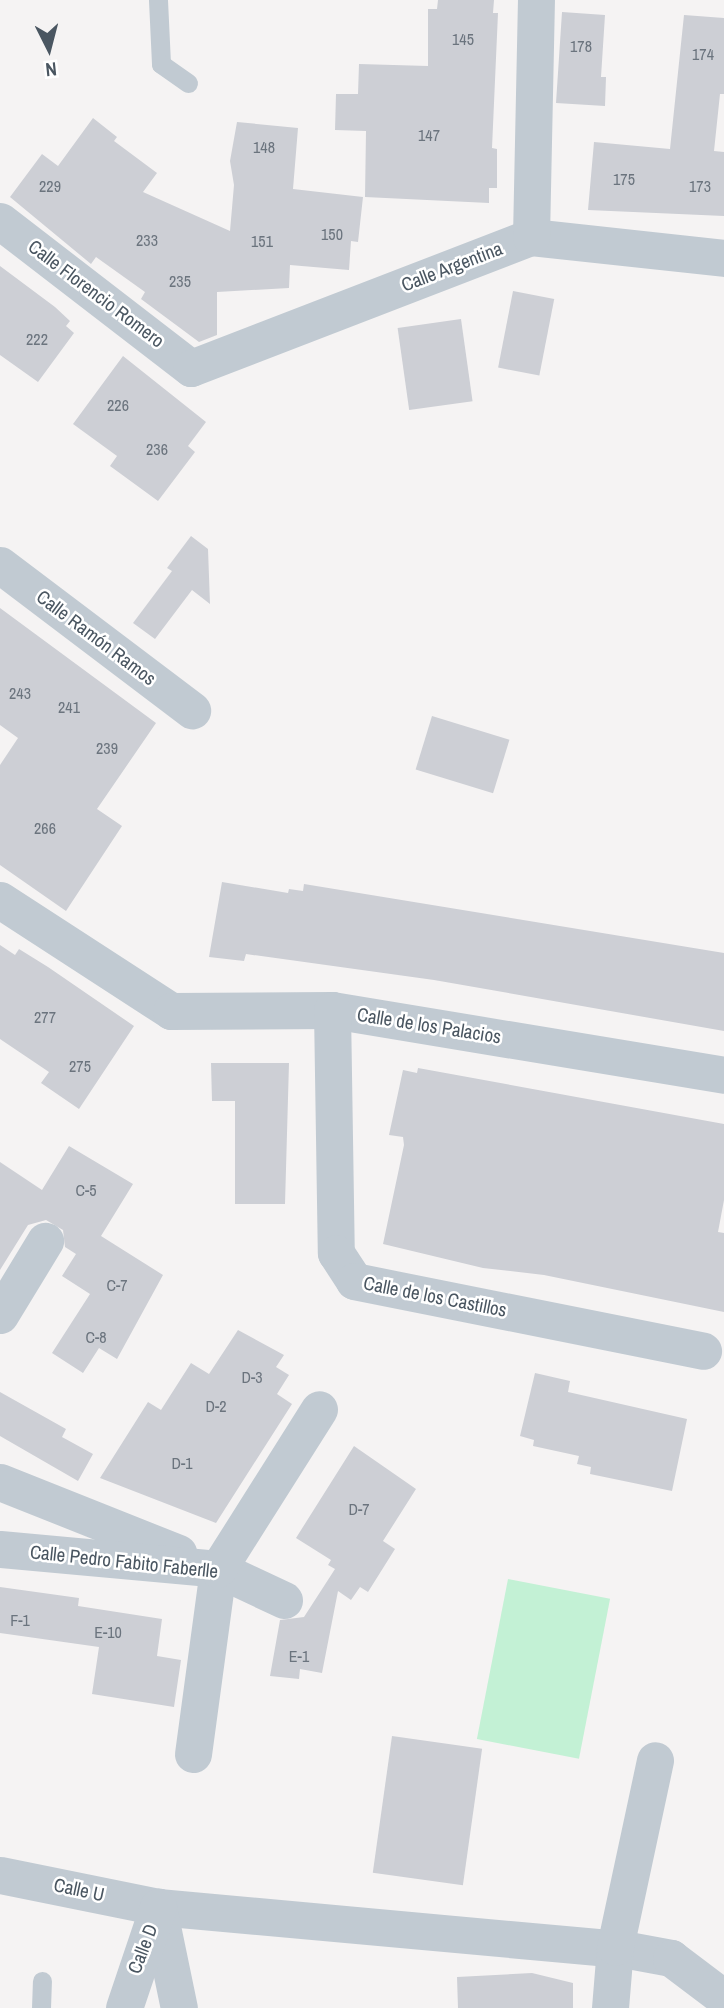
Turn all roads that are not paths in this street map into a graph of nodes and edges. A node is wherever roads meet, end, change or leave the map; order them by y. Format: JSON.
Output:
{"nodes":[{"id":1,"x":158,"y":0,"type":"edge"},
{"id":2,"x":536,"y":0,"type":"edge"},
{"id":3,"x":188,"y":83,"type":"dead end"},
{"id":4,"x":0,"y":221,"type":"edge"},
{"id":5,"x":531,"y":237,"type":"junction"},
{"id":6,"x":724,"y":258,"type":"edge"},
{"id":7,"x":191,"y":368,"type":"joint"},
{"id":8,"x":0,"y":565,"type":"edge"},
{"id":9,"x":192,"y":710,"type":"dead end"},
{"id":10,"x":0,"y":900,"type":"edge"},
{"id":11,"x":332,"y":1010,"type":"junction"},
{"id":12,"x":724,"y":1075,"type":"edge"},
{"id":13,"x":46,"y":1241,"type":"dead end"},
{"id":14,"x":0,"y":1315,"type":"edge"},
{"id":15,"x":703,"y":1351,"type":"dead end"},
{"id":16,"x":319,"y":1409,"type":"dead end"},
{"id":17,"x":0,"y":1482,"type":"edge"},
{"id":18,"x":0,"y":1549,"type":"edge"},
{"id":19,"x":218,"y":1569,"type":"junction"},
{"id":20,"x":285,"y":1600,"type":"dead end"},
{"id":21,"x":193,"y":1754,"type":"dead end"},
{"id":22,"x":654,"y":1760,"type":"dead end"},
{"id":23,"x":0,"y":1875,"type":"edge"},
{"id":24,"x":158,"y":1908,"type":"junction"},
{"id":25,"x":615,"y":1947,"type":"junction"},
{"id":26,"x":42,"y":1981,"type":"dead end"},
{"id":27,"x":723,"y":1998,"type":"edge"},
{"id":28,"x":41,"y":2008,"type":"edge"},
{"id":29,"x":124,"y":2008,"type":"edge"},
{"id":30,"x":179,"y":2008,"type":"edge"},
{"id":31,"x":610,"y":2008,"type":"edge"}],
"edges":[{"from":1,"to":3,"type":"lane"},
{"from":2,"to":5,"type":"street"},
{"from":4,"to":7,"type":"street","name":"Calle Florencio Romero"},
{"from":5,"to":6,"type":"street","name":"Calle Argentina"},
{"from":5,"to":7,"type":"street","name":"Calle Argentina"},
{"from":8,"to":9,"type":"street","name":"Calle Ramón Ramos"},
{"from":10,"to":11,"type":"street","name":"Calle de los Palacios"},
{"from":11,"to":12,"type":"street","name":"Calle de los Palacios"},
{"from":11,"to":15,"type":"street","name":"Calle de los Castillos"},
{"from":13,"to":14,"type":"street"},
{"from":16,"to":19,"type":"street"},
{"from":17,"to":19,"type":"street"},
{"from":18,"to":19,"type":"street","name":"Calle Pedro Fabito Faberlle"},
{"from":19,"to":20,"type":"street","name":"Calle Pedro Fabito Faberlle"},
{"from":19,"to":21,"type":"street"},
{"from":22,"to":25,"type":"street"},
{"from":23,"to":24,"type":"street","name":"Calle U"},
{"from":24,"to":25,"type":"street","name":"Calle U"},
{"from":24,"to":29,"type":"street","name":"Calle D"},
{"from":24,"to":30,"type":"street","name":"Calle D"},
{"from":25,"to":27,"type":"street","name":"Calle U"},
{"from":25,"to":31,"type":"street"},
{"from":26,"to":28,"type":"lane"}]}
